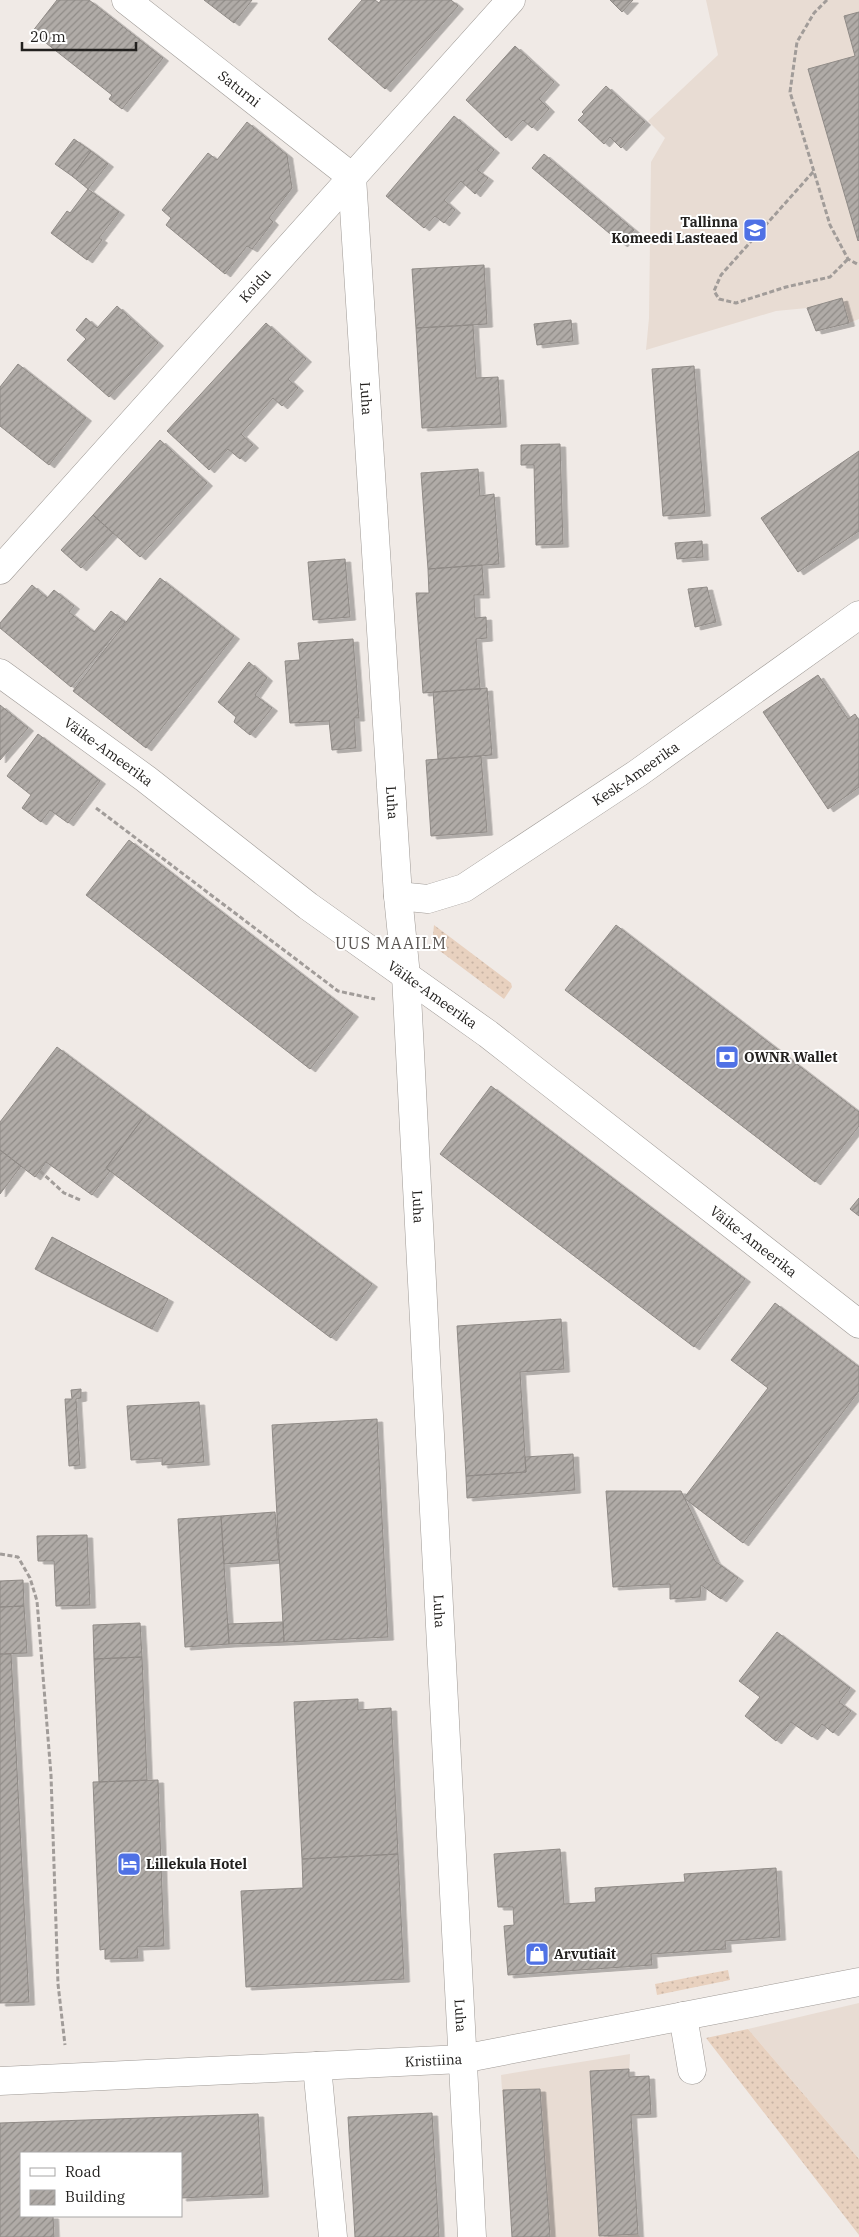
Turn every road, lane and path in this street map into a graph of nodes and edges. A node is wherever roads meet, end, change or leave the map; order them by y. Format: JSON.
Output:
{"nodes":[{"id":1,"x":126,"y":0,"type":"edge"},
{"id":2,"x":512,"y":0,"type":"edge"},
{"id":3,"x":827,"y":0,"type":"edge"},
{"id":4,"x":813,"y":172,"type":"junction"},
{"id":5,"x":352,"y":177,"type":"junction"},
{"id":6,"x":848,"y":259,"type":"junction"},
{"id":7,"x":859,"y":265,"type":"edge"},
{"id":8,"x":0,"y":570,"type":"edge"},
{"id":9,"x":859,"y":615,"type":"edge"},
{"id":10,"x":0,"y":673,"type":"edge"},
{"id":11,"x":96,"y":808,"type":"dead end"},
{"id":12,"x":398,"y":896,"type":"junction"},
{"id":13,"x":406,"y":976,"type":"junction"},
{"id":14,"x":376,"y":999,"type":"dead end"},
{"id":15,"x":40,"y":1171,"type":"dead end"},
{"id":16,"x":80,"y":1200,"type":"dead end"},
{"id":17,"x":859,"y":1324,"type":"edge"},
{"id":18,"x":0,"y":1554,"type":"edge"},
{"id":19,"x":859,"y":1982,"type":"edge"},
{"id":20,"x":683,"y":2016,"type":"junction"},
{"id":21,"x":462,"y":2059,"type":"junction"},
{"id":22,"x":309,"y":2066,"type":"junction"},
{"id":23,"x":692,"y":2070,"type":"dead end"},
{"id":24,"x":68,"y":2078,"type":"junction"},
{"id":25,"x":0,"y":2081,"type":"edge"},
{"id":26,"x":333,"y":2237,"type":"edge"},
{"id":27,"x":472,"y":2237,"type":"edge"}],
"edges":[{"from":1,"to":5,"type":"street","name":"Saturni"},
{"from":2,"to":5,"type":"street","name":"Koidu"},
{"from":3,"to":4,"type":"path"},
{"from":4,"to":6,"type":"path"},
{"from":4,"to":6,"type":"path"},
{"from":5,"to":8,"type":"street","name":"Koidu"},
{"from":5,"to":12,"type":"street","name":"Luha"},
{"from":6,"to":7,"type":"path"},
{"from":9,"to":12,"type":"street","name":"Kesk-Ameerika"},
{"from":10,"to":13,"type":"street","name":"Väike-Ameerika"},
{"from":11,"to":14,"type":"path"},
{"from":12,"to":13,"type":"street","name":"Luha"},
{"from":13,"to":17,"type":"street","name":"Väike-Ameerika"},
{"from":13,"to":21,"type":"street","name":"Luha"},
{"from":15,"to":16,"type":"path"},
{"from":18,"to":24,"type":"path"},
{"from":19,"to":20,"type":"street","name":"Kristiina"},
{"from":20,"to":21,"type":"street","name":"Kristiina"},
{"from":20,"to":23,"type":"street"},
{"from":21,"to":22,"type":"street","name":"Kristiina"},
{"from":21,"to":27,"type":"street","name":"Luha"},
{"from":22,"to":24,"type":"street","name":"Kristiina"},
{"from":22,"to":26,"type":"street"},
{"from":24,"to":25,"type":"street","name":"Kristiina"}]}
